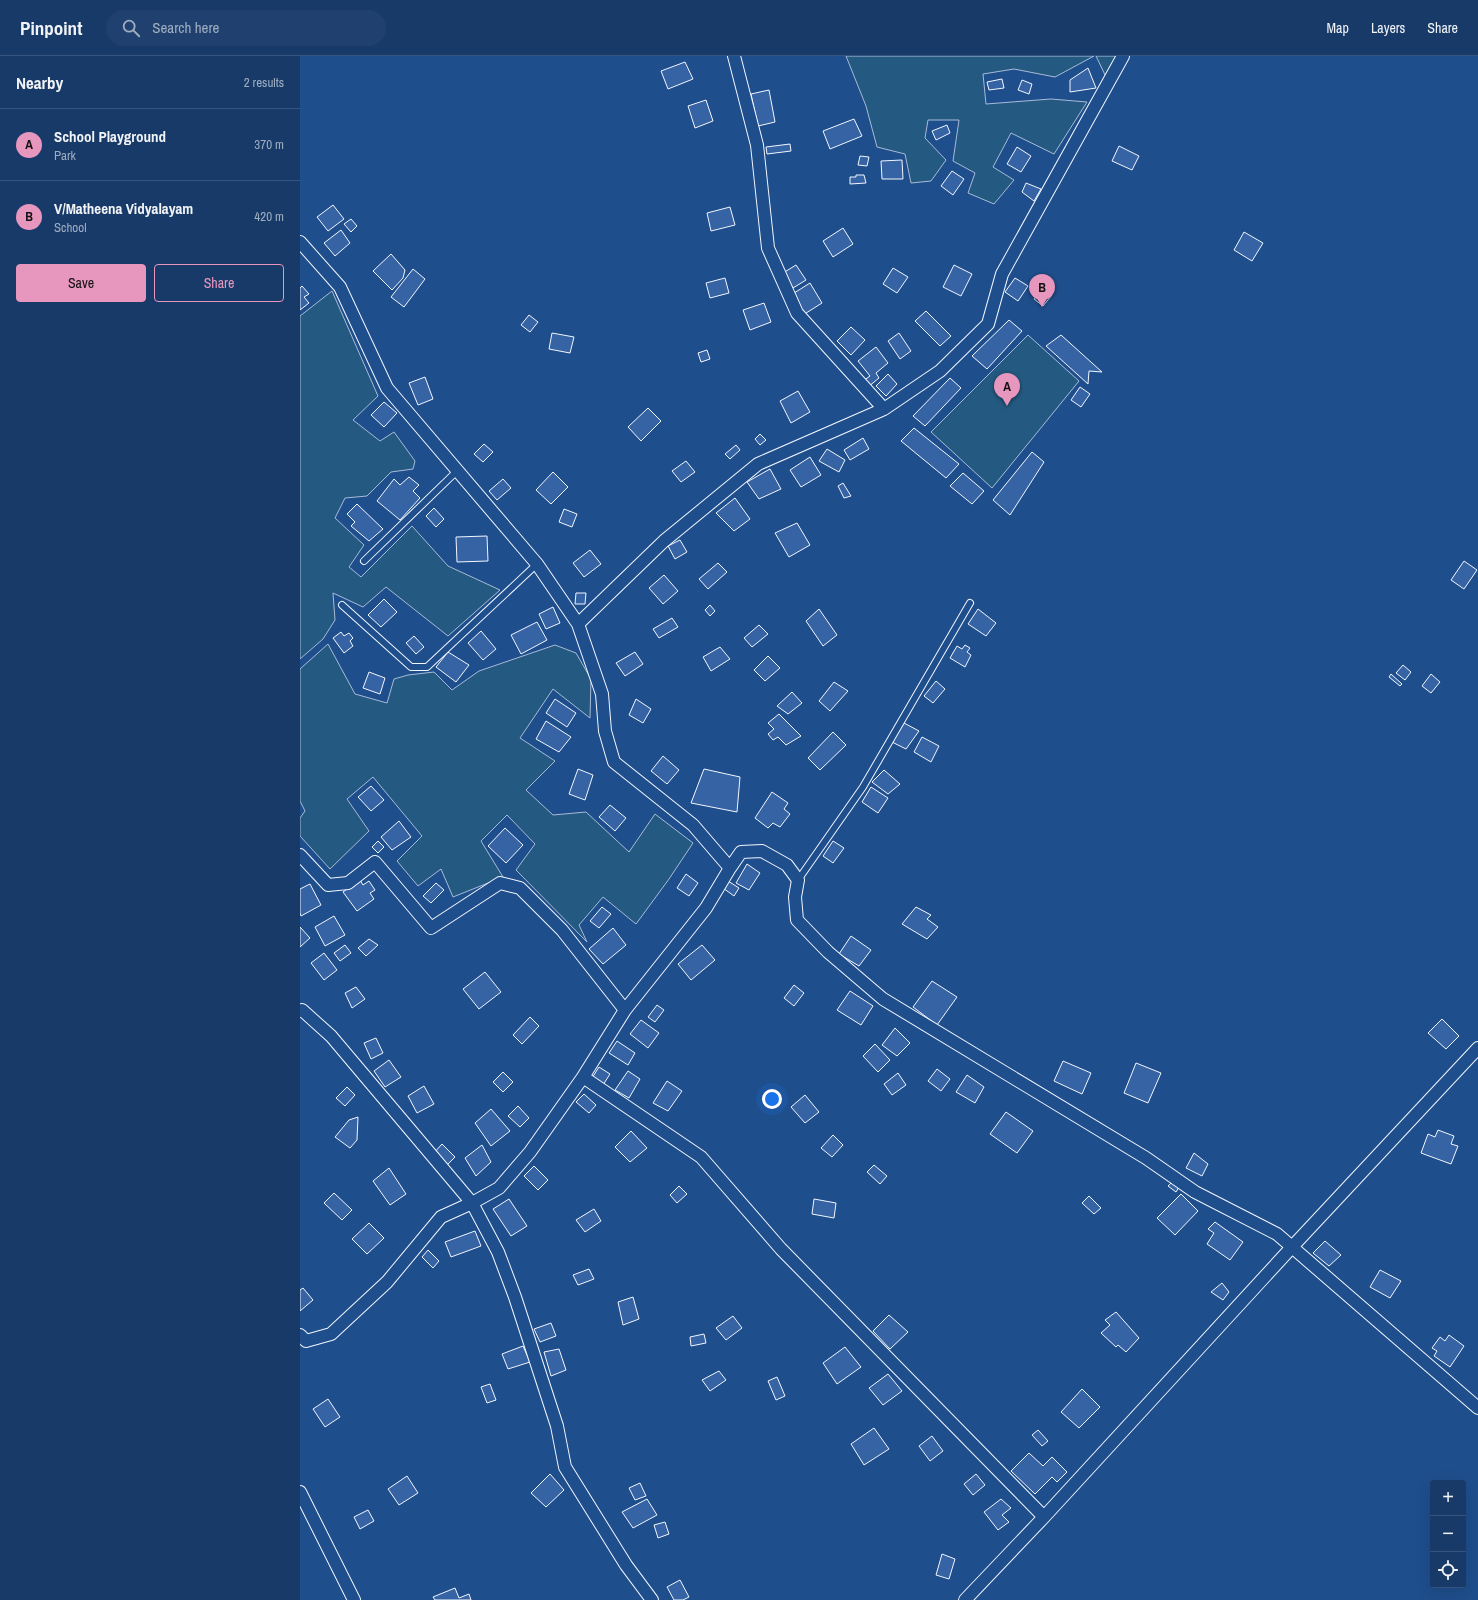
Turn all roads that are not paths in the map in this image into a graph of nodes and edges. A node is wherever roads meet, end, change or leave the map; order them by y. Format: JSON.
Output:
{"nodes":[{"id":1,"x":734,"y":56,"type":"edge"},
{"id":2,"x":1122,"y":56,"type":"edge"},
{"id":3,"x":300,"y":242,"type":"edge"},
{"id":4,"x":884,"y":409,"type":"junction"},
{"id":5,"x":458,"y":470,"type":"junction"},
{"id":6,"x":364,"y":561,"type":"dead end"},
{"id":7,"x":537,"y":564,"type":"junction"},
{"id":8,"x":970,"y":603,"type":"dead end"},
{"id":9,"x":342,"y":605,"type":"dead end"},
{"id":10,"x":578,"y":624,"type":"junction"},
{"id":11,"x":300,"y":855,"type":"edge"},
{"id":12,"x":730,"y":868,"type":"junction"},
{"id":13,"x":798,"y":880,"type":"junction"},
{"id":14,"x":625,"y":1010,"type":"junction"},
{"id":15,"x":300,"y":1011,"type":"edge"},
{"id":16,"x":1478,"y":1048,"type":"edge"},
{"id":17,"x":583,"y":1077,"type":"junction"},
{"id":18,"x":472,"y":1203,"type":"junction"},
{"id":19,"x":1292,"y":1247,"type":"junction"},
{"id":20,"x":300,"y":1335,"type":"edge"},
{"id":21,"x":1478,"y":1408,"type":"edge"},
{"id":22,"x":300,"y":1492,"type":"edge"},
{"id":23,"x":1044,"y":1517,"type":"junction"},
{"id":24,"x":354,"y":1600,"type":"edge"},
{"id":25,"x":652,"y":1600,"type":"edge"},
{"id":26,"x":965,"y":1600,"type":"edge"}],
"edges":[{"from":1,"to":4,"type":"street"},
{"from":2,"to":4,"type":"street"},
{"from":3,"to":5,"type":"street"},
{"from":4,"to":10,"type":"street"},
{"from":5,"to":6,"type":"lane"},
{"from":5,"to":7,"type":"street"},
{"from":7,"to":9,"type":"lane"},
{"from":7,"to":10,"type":"street"},
{"from":8,"to":13,"type":"lane"},
{"from":10,"to":12,"type":"street"},
{"from":11,"to":14,"type":"street"},
{"from":12,"to":13,"type":"street"},
{"from":12,"to":14,"type":"street"},
{"from":13,"to":19,"type":"street"},
{"from":14,"to":17,"type":"street"},
{"from":15,"to":18,"type":"street"},
{"from":16,"to":19,"type":"street"},
{"from":17,"to":18,"type":"street"},
{"from":17,"to":23,"type":"street"},
{"from":18,"to":20,"type":"street"},
{"from":18,"to":25,"type":"street"},
{"from":19,"to":21,"type":"street"},
{"from":19,"to":23,"type":"street"},
{"from":22,"to":24,"type":"street"},
{"from":23,"to":26,"type":"street"}]}
